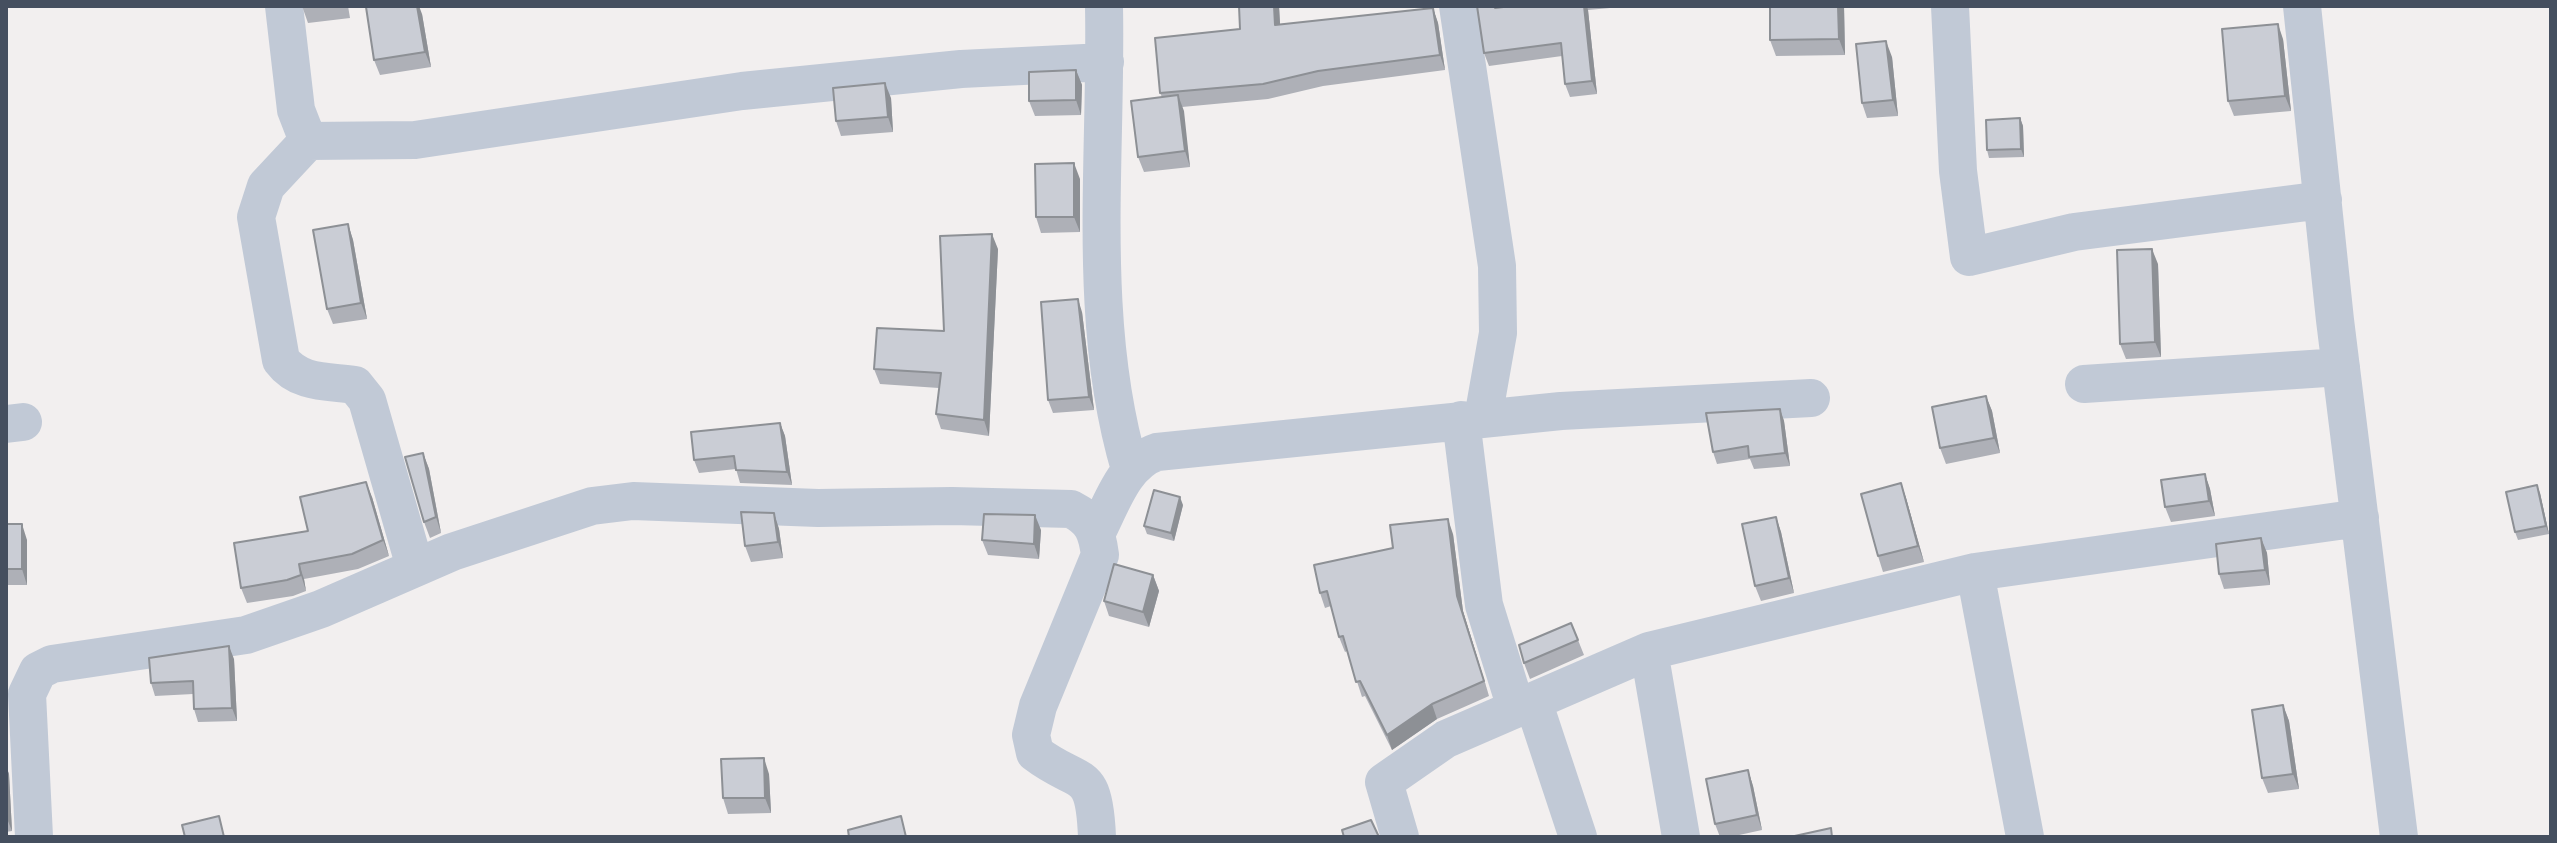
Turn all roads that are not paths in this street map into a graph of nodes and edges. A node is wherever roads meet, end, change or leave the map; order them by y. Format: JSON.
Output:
{"nodes":[{"id":1,"x":284,"y":6,"type":"edge"},
{"id":2,"x":1104,"y":6,"type":"edge"},
{"id":3,"x":1458,"y":6,"type":"edge"},
{"id":4,"x":1950,"y":6,"type":"edge"},
{"id":5,"x":2302,"y":6,"type":"edge"},
{"id":6,"x":1105,"y":62,"type":"junction"},
{"id":7,"x":308,"y":141,"type":"junction"},
{"id":8,"x":2323,"y":200,"type":"junction"},
{"id":9,"x":2341,"y":367,"type":"junction"},
{"id":10,"x":2084,"y":384,"type":"dead end"},
{"id":11,"x":1811,"y":398,"type":"dead end"},
{"id":12,"x":1472,"y":419,"type":"junction"},
{"id":13,"x":1130,"y":469,"type":"junction"},
{"id":14,"x":2360,"y":518,"type":"junction"},
{"id":15,"x":1097,"y":532,"type":"junction"},
{"id":16,"x":415,"y":567,"type":"junction"},
{"id":17,"x":1975,"y":572,"type":"junction"},
{"id":18,"x":1649,"y":651,"type":"junction"},
{"id":19,"x":22,"y":672,"type":"edge"},
{"id":20,"x":1524,"y":705,"type":"junction"},
{"id":21,"x":34,"y":837,"type":"edge"},
{"id":22,"x":1097,"y":837,"type":"edge"},
{"id":23,"x":1400,"y":837,"type":"edge"},
{"id":24,"x":1578,"y":837,"type":"edge"},
{"id":25,"x":1681,"y":837,"type":"edge"},
{"id":26,"x":2025,"y":837,"type":"edge"},
{"id":27,"x":2399,"y":837,"type":"edge"}],
"edges":[{"from":1,"to":7,"type":"street"},
{"from":2,"to":6,"type":"street"},
{"from":3,"to":12,"type":"street"},
{"from":4,"to":8,"type":"street"},
{"from":5,"to":8,"type":"street"},
{"from":6,"to":7,"type":"street"},
{"from":6,"to":13,"type":"street"},
{"from":7,"to":16,"type":"street"},
{"from":8,"to":9,"type":"street"},
{"from":9,"to":10,"type":"street"},
{"from":9,"to":14,"type":"street"},
{"from":11,"to":12,"type":"street"},
{"from":12,"to":13,"type":"street"},
{"from":12,"to":20,"type":"street"},
{"from":13,"to":15,"type":"street"},
{"from":14,"to":17,"type":"street"},
{"from":14,"to":27,"type":"street"},
{"from":15,"to":16,"type":"street"},
{"from":15,"to":22,"type":"street"},
{"from":16,"to":19,"type":"street"},
{"from":17,"to":18,"type":"street"},
{"from":17,"to":26,"type":"street"},
{"from":18,"to":20,"type":"street"},
{"from":18,"to":25,"type":"street"},
{"from":19,"to":21,"type":"street"},
{"from":20,"to":23,"type":"street"},
{"from":20,"to":24,"type":"street"}]}
